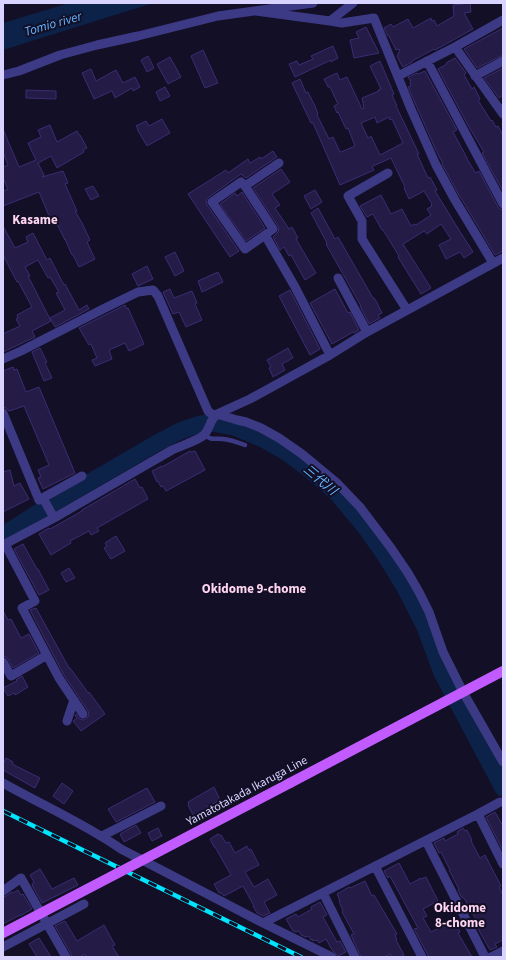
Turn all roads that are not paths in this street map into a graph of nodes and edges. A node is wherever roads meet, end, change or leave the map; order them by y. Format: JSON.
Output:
{"nodes":[{"id":1,"x":313,"y":3,"type":"edge"},
{"id":2,"x":353,"y":3,"type":"edge"},
{"id":3,"x":256,"y":11,"type":"junction"},
{"id":4,"x":503,"y":20,"type":"edge"},
{"id":5,"x":330,"y":21,"type":"junction"},
{"id":6,"x":455,"y":47,"type":"junction"},
{"id":7,"x":427,"y":61,"type":"junction"},
{"id":8,"x":503,"y":61,"type":"edge"},
{"id":9,"x":3,"y":75,"type":"edge"},
{"id":10,"x":398,"y":76,"type":"junction"},
{"id":11,"x":476,"y":76,"type":"junction"},
{"id":12,"x":499,"y":102,"type":"edge"},
{"id":13,"x":503,"y":114,"type":"edge"},
{"id":14,"x":279,"y":163,"type":"dead end"},
{"id":15,"x":388,"y":173,"type":"dead end"},
{"id":16,"x":245,"y":186,"type":"junction"},
{"id":17,"x":503,"y":204,"type":"edge"},
{"id":18,"x":265,"y":235,"type":"junction"},
{"id":19,"x":503,"y":258,"type":"edge"},
{"id":20,"x":493,"y":263,"type":"junction"},
{"id":21,"x":338,"y":278,"type":"dead end"},
{"id":22,"x":408,"y":310,"type":"junction"},
{"id":23,"x":368,"y":332,"type":"junction"},
{"id":24,"x":330,"y":355,"type":"junction"},
{"id":25,"x":3,"y":359,"type":"edge"},
{"id":26,"x":3,"y":413,"type":"edge"},
{"id":27,"x":216,"y":415,"type":"junction"},
{"id":28,"x":204,"y":435,"type":"junction"},
{"id":29,"x":245,"y":445,"type":"dead end"},
{"id":30,"x":82,"y":476,"type":"dead end"},
{"id":31,"x":45,"y":500,"type":"junction"},
{"id":32,"x":53,"y":515,"type":"junction"},
{"id":33,"x":4,"y":545,"type":"edge"},
{"id":34,"x":47,"y":655,"type":"junction"},
{"id":35,"x":3,"y":662,"type":"edge"},
{"id":36,"x":503,"y":671,"type":"edge"},
{"id":37,"x":463,"y":692,"type":"junction"},
{"id":38,"x":74,"y":700,"type":"junction"},
{"id":39,"x":84,"y":714,"type":"dead end"},
{"id":40,"x":67,"y":721,"type":"dead end"},
{"id":41,"x":503,"y":762,"type":"edge"},
{"id":42,"x":3,"y":784,"type":"edge"},
{"id":43,"x":500,"y":802,"type":"dead end"},
{"id":44,"x":161,"y":806,"type":"dead end"},
{"id":45,"x":478,"y":814,"type":"junction"},
{"id":46,"x":102,"y":836,"type":"junction"},
{"id":47,"x":426,"y":841,"type":"junction"},
{"id":48,"x":503,"y":864,"type":"edge"},
{"id":49,"x":375,"y":866,"type":"junction"},
{"id":50,"x":3,"y":891,"type":"edge"},
{"id":51,"x":323,"y":893,"type":"junction"},
{"id":52,"x":84,"y":904,"type":"dead end"},
{"id":53,"x":46,"y":923,"type":"junction"},
{"id":54,"x":263,"y":923,"type":"junction"},
{"id":55,"x":3,"y":933,"type":"edge"},
{"id":56,"x":3,"y":947,"type":"edge"},
{"id":57,"x":503,"y":951,"type":"edge"},
{"id":58,"x":66,"y":957,"type":"edge"},
{"id":59,"x":332,"y":957,"type":"edge"},
{"id":60,"x":355,"y":957,"type":"edge"},
{"id":61,"x":422,"y":957,"type":"edge"},
{"id":62,"x":485,"y":957,"type":"edge"},
{"id":63,"x":491,"y":957,"type":"edge"}],
"edges":[{"from":1,"to":3,"type":"street"},
{"from":2,"to":5,"type":"street"},
{"from":3,"to":5,"type":"street"},
{"from":3,"to":9,"type":"street"},
{"from":4,"to":6,"type":"street"},
{"from":5,"to":10,"type":"street"},
{"from":6,"to":7,"type":"street"},
{"from":6,"to":11,"type":"street"},
{"from":7,"to":10,"type":"street"},
{"from":7,"to":17,"type":"street"},
{"from":8,"to":11,"type":"street"},
{"from":10,"to":20,"type":"street"},
{"from":11,"to":12,"type":"street"},
{"from":12,"to":13,"type":"street"},
{"from":14,"to":16,"type":"street"},
{"from":15,"to":22,"type":"street"},
{"from":16,"to":18,"type":"street"},
{"from":16,"to":18,"type":"street"},
{"from":18,"to":24,"type":"street"},
{"from":19,"to":20,"type":"street"},
{"from":20,"to":22,"type":"street"},
{"from":21,"to":23,"type":"street"},
{"from":22,"to":23,"type":"street"},
{"from":23,"to":24,"type":"street"},
{"from":24,"to":27,"type":"street"},
{"from":25,"to":27,"type":"street"},
{"from":26,"to":31,"type":"street"},
{"from":27,"to":28,"type":"street"},
{"from":27,"to":37,"type":"street"},
{"from":28,"to":29,"type":"lane"},
{"from":28,"to":32,"type":"street"},
{"from":30,"to":31,"type":"street"},
{"from":31,"to":32,"type":"street"},
{"from":32,"to":33,"type":"street"},
{"from":33,"to":34,"type":"street"},
{"from":34,"to":35,"type":"street"},
{"from":34,"to":38,"type":"street"},
{"from":36,"to":37,"type":"main road","name":"Yamatotakada Ikaruga Line"},
{"from":37,"to":41,"type":"street"},
{"from":37,"to":55,"type":"main road","name":"Yamatotakada Ikaruga Line","bridge":true},
{"from":38,"to":39,"type":"street"},
{"from":38,"to":40,"type":"street"},
{"from":42,"to":46,"type":"street"},
{"from":43,"to":45,"type":"street"},
{"from":44,"to":46,"type":"street"},
{"from":45,"to":47,"type":"street"},
{"from":45,"to":48,"type":"street"},
{"from":46,"to":54,"type":"street"},
{"from":47,"to":49,"type":"street"},
{"from":47,"to":62,"type":"street"},
{"from":49,"to":51,"type":"street"},
{"from":49,"to":61,"type":"street"},
{"from":50,"to":53,"type":"street"},
{"from":51,"to":54,"type":"street"},
{"from":51,"to":60,"type":"street"},
{"from":52,"to":53,"type":"street"},
{"from":53,"to":56,"type":"street"},
{"from":53,"to":58,"type":"street"},
{"from":54,"to":59,"type":"street"},
{"from":57,"to":63,"type":"street"}]}
